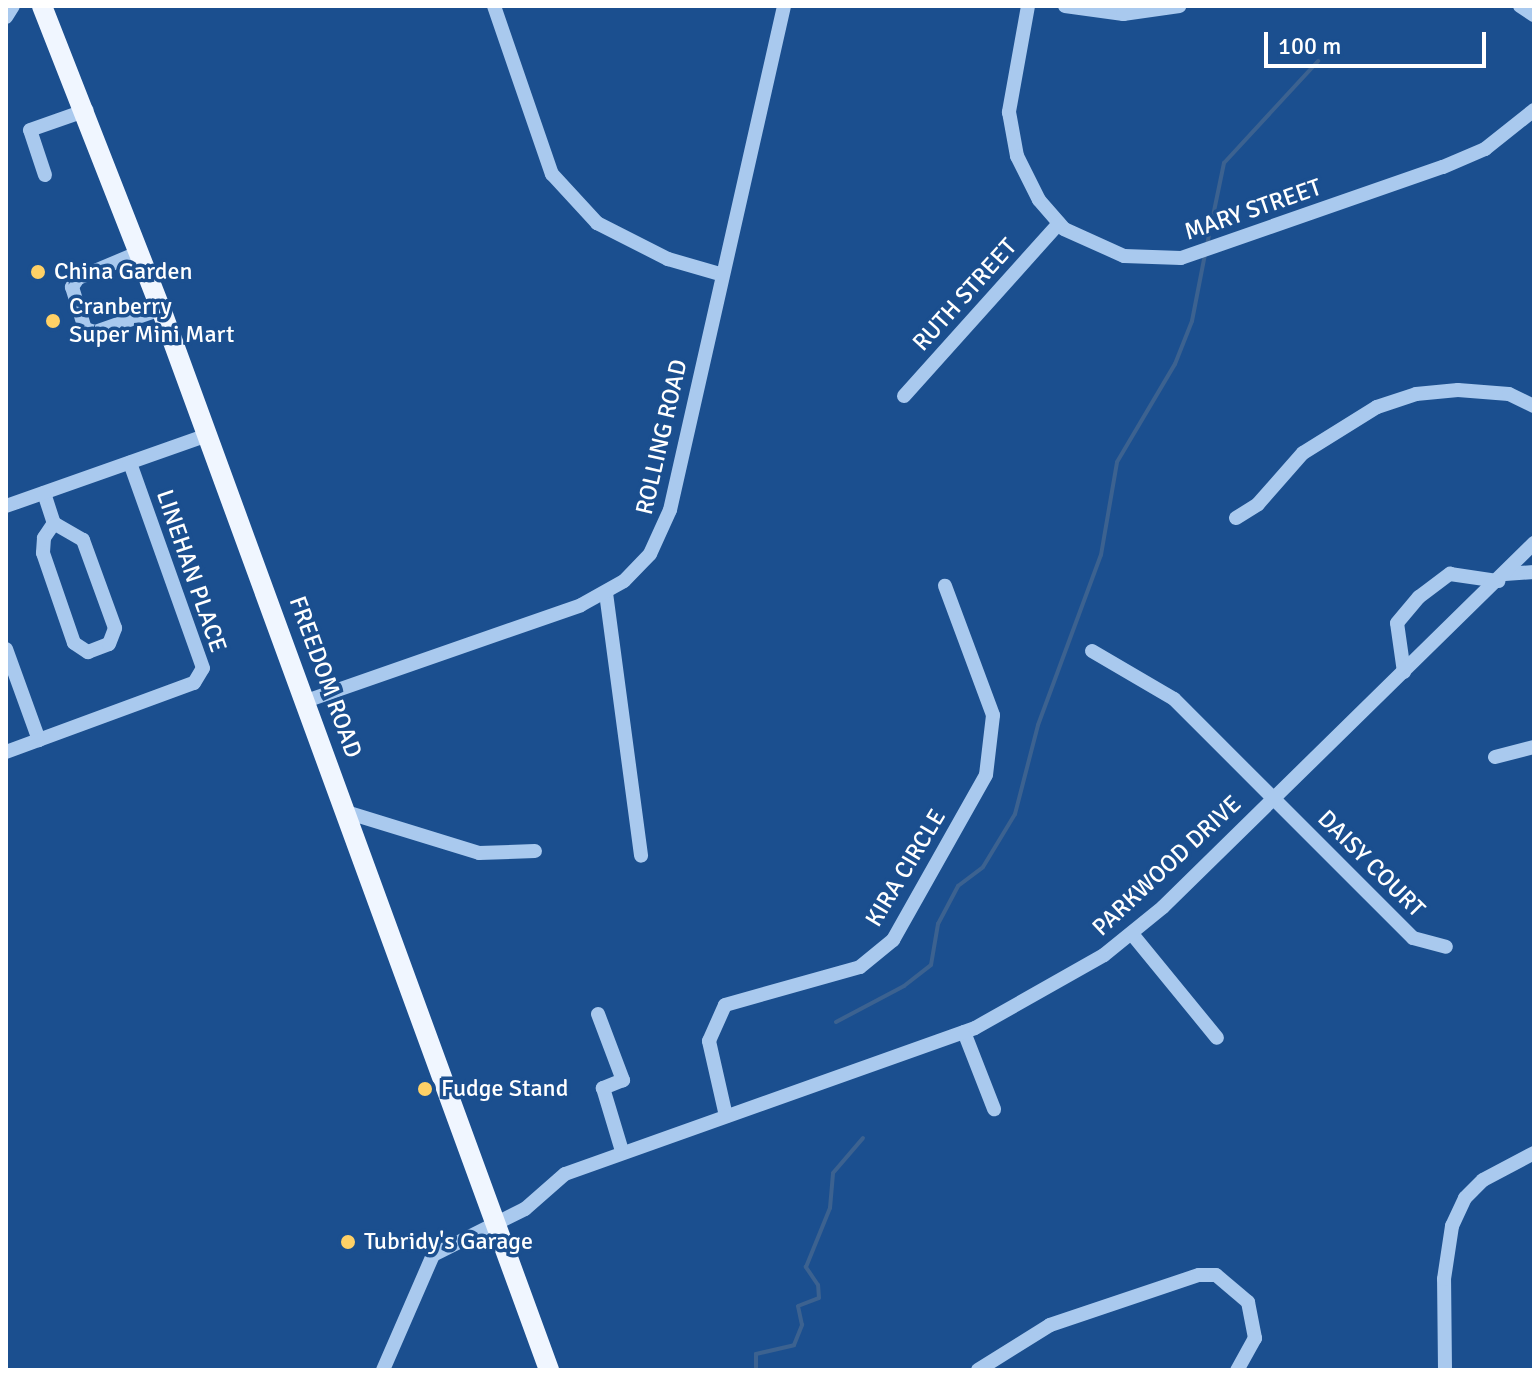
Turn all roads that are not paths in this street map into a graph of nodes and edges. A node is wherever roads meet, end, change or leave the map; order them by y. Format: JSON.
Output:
{"nodes":[{"id":1,"x":13,"y":6,"type":"edge"},
{"id":2,"x":42,"y":6,"type":"edge"},
{"id":3,"x":494,"y":6,"type":"edge"},
{"id":4,"x":784,"y":6,"type":"edge"},
{"id":5,"x":1028,"y":6,"type":"edge"},
{"id":6,"x":1065,"y":6,"type":"edge"},
{"id":7,"x":1179,"y":6,"type":"edge"},
{"id":8,"x":1520,"y":6,"type":"edge"},
{"id":9,"x":1534,"y":15,"type":"edge"},
{"id":10,"x":6,"y":17,"type":"edge"},
{"id":11,"x":1534,"y":110,"type":"edge"},
{"id":12,"x":84,"y":111,"type":"junction"},
{"id":13,"x":45,"y":175,"type":"dead end"},
{"id":14,"x":1059,"y":223,"type":"junction"},
{"id":15,"x":140,"y":252,"type":"junction"},
{"id":16,"x":720,"y":274,"type":"junction"},
{"id":17,"x":161,"y":309,"type":"junction"},
{"id":18,"x":904,"y":396,"type":"dead end"},
{"id":19,"x":1534,"y":406,"type":"edge"},
{"id":20,"x":208,"y":435,"type":"junction"},
{"id":21,"x":130,"y":463,"type":"junction"},
{"id":22,"x":44,"y":493,"type":"junction"},
{"id":23,"x":6,"y":506,"type":"edge"},
{"id":24,"x":1236,"y":518,"type":"dead end"},
{"id":25,"x":54,"y":523,"type":"junction"},
{"id":26,"x":1534,"y":543,"type":"edge"},
{"id":27,"x":1534,"y":572,"type":"edge"},
{"id":28,"x":1502,"y":577,"type":"junction"},
{"id":29,"x":945,"y":586,"type":"dead end"},
{"id":30,"x":606,"y":593,"type":"junction"},
{"id":31,"x":6,"y":649,"type":"edge"},
{"id":32,"x":1092,"y":651,"type":"dead end"},
{"id":33,"x":1404,"y":672,"type":"junction"},
{"id":34,"x":306,"y":701,"type":"junction"},
{"id":35,"x":39,"y":740,"type":"junction"},
{"id":36,"x":1534,"y":747,"type":"edge"},
{"id":37,"x":6,"y":752,"type":"edge"},
{"id":38,"x":1495,"y":757,"type":"dead end"},
{"id":39,"x":1273,"y":798,"type":"junction"},
{"id":40,"x":346,"y":812,"type":"junction"},
{"id":41,"x":535,"y":851,"type":"dead end"},
{"id":42,"x":641,"y":856,"type":"dead end"},
{"id":43,"x":1132,"y":934,"type":"junction"},
{"id":44,"x":1446,"y":947,"type":"dead end"},
{"id":45,"x":598,"y":1014,"type":"dead end"},
{"id":46,"x":964,"y":1032,"type":"junction"},
{"id":47,"x":1217,"y":1038,"type":"dead end"},
{"id":48,"x":994,"y":1109,"type":"dead end"},
{"id":49,"x":726,"y":1116,"type":"junction"},
{"id":50,"x":622,"y":1151,"type":"junction"},
{"id":51,"x":1534,"y":1153,"type":"edge"},
{"id":52,"x":495,"y":1226,"type":"junction"},
{"id":53,"x":383,"y":1370,"type":"edge"},
{"id":54,"x":549,"y":1370,"type":"edge"},
{"id":55,"x":978,"y":1370,"type":"edge"},
{"id":56,"x":1237,"y":1370,"type":"edge"},
{"id":57,"x":1445,"y":1370,"type":"edge"}],
"edges":[{"from":1,"to":10,"type":"street"},
{"from":2,"to":12,"type":"main road","name":"FREEDOM ROAD"},
{"from":3,"to":16,"type":"street"},
{"from":4,"to":16,"type":"street","name":"ROLLING ROAD"},
{"from":5,"to":14,"type":"street","name":"MARY STREET"},
{"from":6,"to":7,"type":"street"},
{"from":8,"to":9,"type":"street"},
{"from":11,"to":14,"type":"street","name":"MARY STREET"},
{"from":12,"to":13,"type":"street"},
{"from":12,"to":15,"type":"main road","name":"FREEDOM ROAD"},
{"from":14,"to":18,"type":"street","name":"RUTH STREET"},
{"from":15,"to":17,"type":"main road","name":"FREEDOM ROAD"},
{"from":15,"to":17,"type":"street"},
{"from":16,"to":30,"type":"street","name":"ROLLING ROAD"},
{"from":17,"to":20,"type":"main road","name":"FREEDOM ROAD"},
{"from":19,"to":24,"type":"street"},
{"from":20,"to":21,"type":"street"},
{"from":20,"to":34,"type":"main road","name":"FREEDOM ROAD"},
{"from":21,"to":22,"type":"street"},
{"from":21,"to":35,"type":"street","name":"LINEHAN PLACE"},
{"from":22,"to":23,"type":"street"},
{"from":22,"to":25,"type":"street"},
{"from":25,"to":25,"type":"street"},
{"from":26,"to":28,"type":"street","name":"PARKWOOD DRIVE"},
{"from":27,"to":28,"type":"street"},
{"from":28,"to":33,"type":"street","name":"PARKWOOD DRIVE"},
{"from":28,"to":33,"type":"street"},
{"from":29,"to":49,"type":"street","name":"KIRA CIRCLE"},
{"from":30,"to":34,"type":"street","name":"ROLLING ROAD"},
{"from":30,"to":42,"type":"street"},
{"from":31,"to":35,"type":"street"},
{"from":32,"to":39,"type":"street","name":"DAISY COURT"},
{"from":33,"to":39,"type":"street","name":"PARKWOOD DRIVE"},
{"from":34,"to":40,"type":"main road","name":"FREEDOM ROAD"},
{"from":35,"to":37,"type":"street","name":"LINEHAN PLACE"},
{"from":36,"to":38,"type":"street"},
{"from":39,"to":43,"type":"street","name":"PARKWOOD DRIVE"},
{"from":39,"to":44,"type":"street","name":"DAISY COURT"},
{"from":40,"to":41,"type":"street"},
{"from":40,"to":52,"type":"main road","name":"FREEDOM ROAD"},
{"from":43,"to":46,"type":"street","name":"PARKWOOD DRIVE"},
{"from":43,"to":47,"type":"street"},
{"from":45,"to":50,"type":"street"},
{"from":46,"to":48,"type":"street"},
{"from":46,"to":49,"type":"street","name":"PARKWOOD DRIVE"},
{"from":49,"to":50,"type":"street","name":"PARKWOOD DRIVE"},
{"from":50,"to":52,"type":"street","name":"PARKWOOD DRIVE"},
{"from":51,"to":57,"type":"street"},
{"from":52,"to":53,"type":"street","name":"PARKWOOD DRIVE"},
{"from":52,"to":54,"type":"main road","name":"FREEDOM ROAD"},
{"from":55,"to":56,"type":"street"}]}
